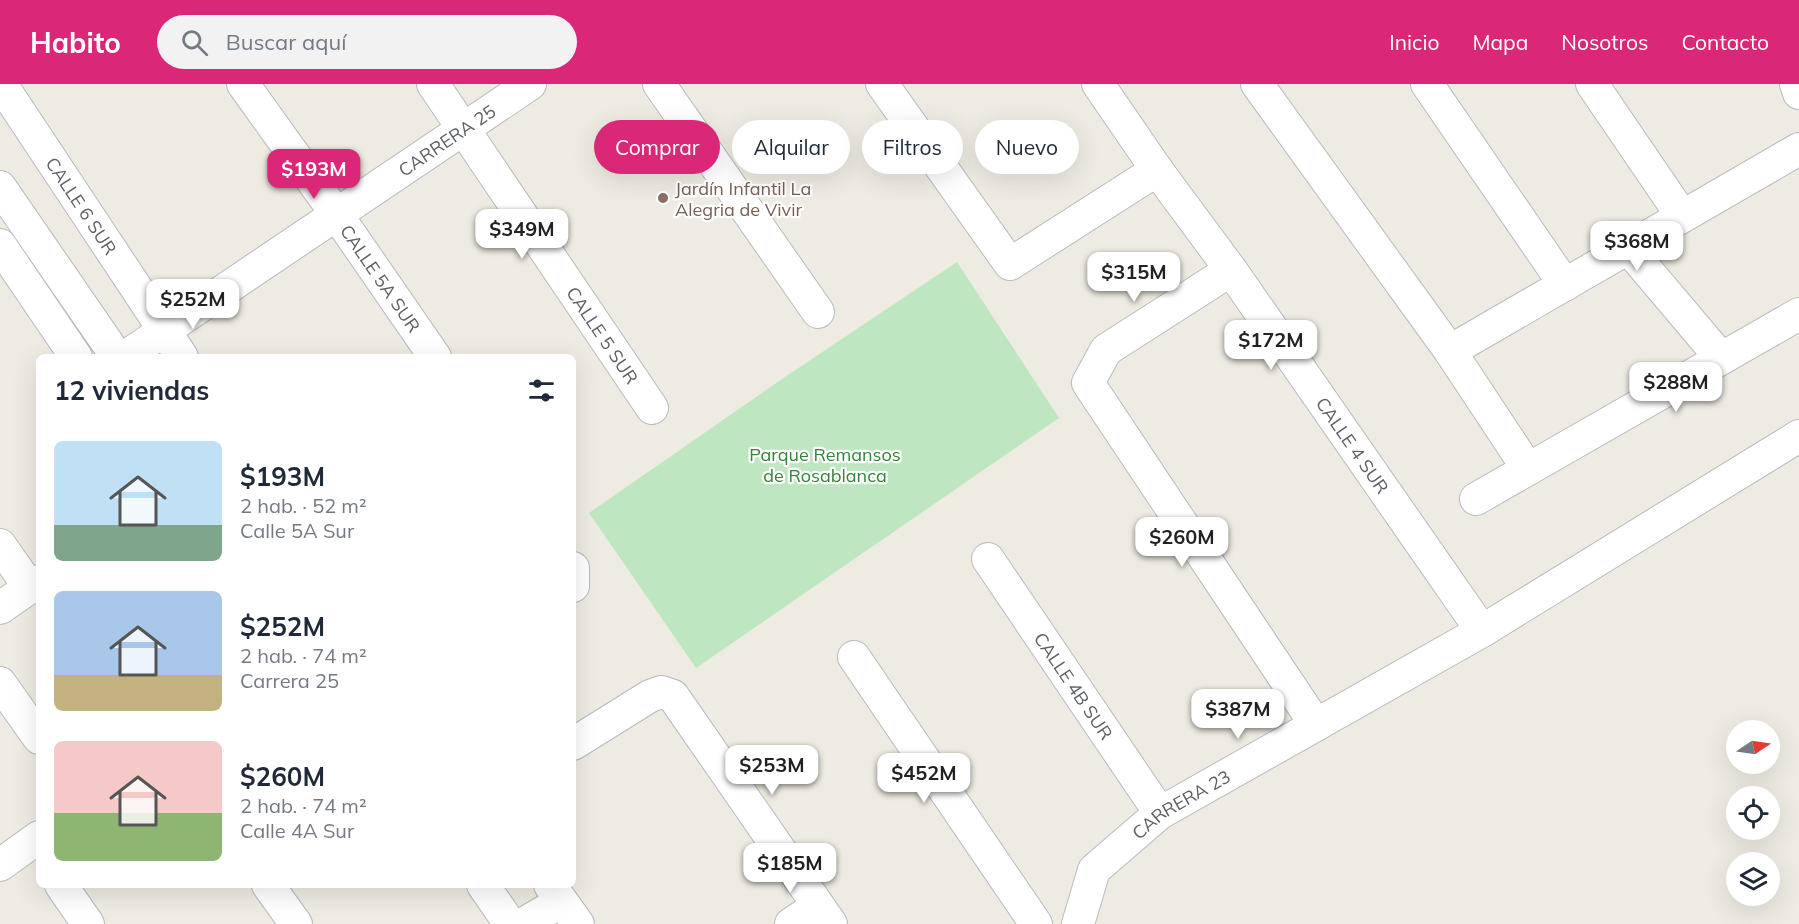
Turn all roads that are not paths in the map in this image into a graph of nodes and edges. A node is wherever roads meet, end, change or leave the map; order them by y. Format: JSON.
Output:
{"nodes":[{"id":1,"x":1,"y":84,"type":"edge"},
{"id":2,"x":243,"y":84,"type":"edge"},
{"id":3,"x":432,"y":84,"type":"edge"},
{"id":4,"x":530,"y":84,"type":"edge"},
{"id":5,"x":659,"y":84,"type":"edge"},
{"id":6,"x":882,"y":84,"type":"edge"},
{"id":7,"x":1098,"y":84,"type":"edge"},
{"id":8,"x":1257,"y":84,"type":"edge"},
{"id":9,"x":1427,"y":84,"type":"edge"},
{"id":10,"x":1592,"y":84,"type":"edge"},
{"id":11,"x":1796,"y":84,"type":"edge"},
{"id":12,"x":1799,"y":93,"type":"edge"},
{"id":13,"x":463,"y":129,"type":"junction"},
{"id":14,"x":1799,"y":149,"type":"edge"},
{"id":15,"x":1157,"y":170,"type":"junction"},
{"id":16,"x":0,"y":187,"type":"edge"},
{"id":17,"x":337,"y":214,"type":"junction"},
{"id":18,"x":1682,"y":216,"type":"junction"},
{"id":19,"x":0,"y":245,"type":"edge"},
{"id":20,"x":1628,"y":248,"type":"junction"},
{"id":21,"x":1231,"y":270,"type":"junction"},
{"id":22,"x":1565,"y":285,"type":"junction"},
{"id":23,"x":818,"y":312,"type":"dead end"},
{"id":24,"x":1799,"y":314,"type":"edge"},
{"id":25,"x":164,"y":331,"type":"junction"},
{"id":26,"x":1450,"y":351,"type":"junction"},
{"id":27,"x":74,"y":354,"type":"edge"},
{"id":28,"x":115,"y":354,"type":"edge"},
{"id":29,"x":130,"y":354,"type":"edge"},
{"id":30,"x":180,"y":354,"type":"edge"},
{"id":31,"x":433,"y":354,"type":"edge"},
{"id":32,"x":1721,"y":358,"type":"junction"},
{"id":33,"x":652,"y":408,"type":"dead end"},
{"id":34,"x":1799,"y":436,"type":"edge"},
{"id":35,"x":1528,"y":469,"type":"junction"},
{"id":36,"x":1476,"y":499,"type":"dead end"},
{"id":37,"x":0,"y":545,"type":"edge"},
{"id":38,"x":988,"y":559,"type":"dead end"},
{"id":39,"x":34,"y":584,"type":"edge"},
{"id":40,"x":0,"y":608,"type":"edge"},
{"id":41,"x":1482,"y":631,"type":"junction"},
{"id":42,"x":854,"y":657,"type":"dead end"},
{"id":43,"x":0,"y":683,"type":"edge"},
{"id":44,"x":1316,"y":724,"type":"junction"},
{"id":45,"x":36,"y":734,"type":"edge"},
{"id":46,"x":576,"y":742,"type":"edge"},
{"id":47,"x":1161,"y":813,"type":"junction"},
{"id":48,"x":36,"y":844,"type":"edge"},
{"id":49,"x":0,"y":866,"type":"edge"},
{"id":50,"x":63,"y":888,"type":"edge"},
{"id":51,"x":270,"y":888,"type":"edge"},
{"id":52,"x":485,"y":888,"type":"edge"},
{"id":53,"x":563,"y":904,"type":"edge"},
{"id":54,"x":824,"y":915,"type":"edge"},
{"id":55,"x":88,"y":924,"type":"edge"},
{"id":56,"x":296,"y":924,"type":"edge"},
{"id":57,"x":510,"y":924,"type":"edge"},
{"id":58,"x":523,"y":924,"type":"edge"},
{"id":59,"x":791,"y":924,"type":"edge"},
{"id":60,"x":1036,"y":924,"type":"edge"},
{"id":61,"x":1078,"y":924,"type":"edge"}],
"edges":[{"from":1,"to":25,"type":"street","name":"CALLE 6 SUR"},
{"from":2,"to":17,"type":"street","name":"CALLE 5A SUR"},
{"from":3,"to":13,"type":"street","name":"CALLE 5 SUR"},
{"from":4,"to":13,"type":"street","name":"CARRERA 25"},
{"from":5,"to":23,"type":"street"},
{"from":6,"to":15,"type":"street"},
{"from":7,"to":15,"type":"street","name":"CALLE 4 SUR"},
{"from":8,"to":26,"type":"street"},
{"from":9,"to":22,"type":"street"},
{"from":10,"to":18,"type":"street"},
{"from":11,"to":12,"type":"street"},
{"from":13,"to":17,"type":"street","name":"CARRERA 25"},
{"from":13,"to":33,"type":"street","name":"CALLE 5 SUR"},
{"from":14,"to":18,"type":"street"},
{"from":15,"to":21,"type":"street","name":"CALLE 4 SUR"},
{"from":16,"to":28,"type":"street"},
{"from":17,"to":25,"type":"street","name":"CARRERA 25"},
{"from":17,"to":31,"type":"street","name":"CALLE 5A SUR"},
{"from":18,"to":20,"type":"street"},
{"from":19,"to":27,"type":"street"},
{"from":20,"to":22,"type":"street"},
{"from":20,"to":32,"type":"street"},
{"from":21,"to":41,"type":"street","name":"CALLE 4 SUR"},
{"from":21,"to":44,"type":"street"},
{"from":22,"to":26,"type":"street"},
{"from":24,"to":32,"type":"street"},
{"from":25,"to":29,"type":"street","name":"CARRERA 25"},
{"from":25,"to":30,"type":"street","name":"CALLE 6 SUR"},
{"from":26,"to":35,"type":"street"},
{"from":32,"to":35,"type":"street"},
{"from":34,"to":41,"type":"street","name":"CARRERA 23"},
{"from":35,"to":36,"type":"street"},
{"from":37,"to":39,"type":"street"},
{"from":38,"to":47,"type":"street","name":"CALLE 4B SUR"},
{"from":39,"to":40,"type":"street"},
{"from":41,"to":44,"type":"street","name":"CARRERA 23"},
{"from":42,"to":60,"type":"street"},
{"from":43,"to":45,"type":"street"},
{"from":44,"to":47,"type":"street","name":"CARRERA 23"},
{"from":46,"to":54,"type":"street"},
{"from":47,"to":61,"type":"street","name":"CARRERA 23"},
{"from":48,"to":49,"type":"street"},
{"from":50,"to":55,"type":"street"},
{"from":51,"to":56,"type":"street"},
{"from":52,"to":57,"type":"street"},
{"from":53,"to":58,"type":"street"},
{"from":54,"to":59,"type":"street"}]}
